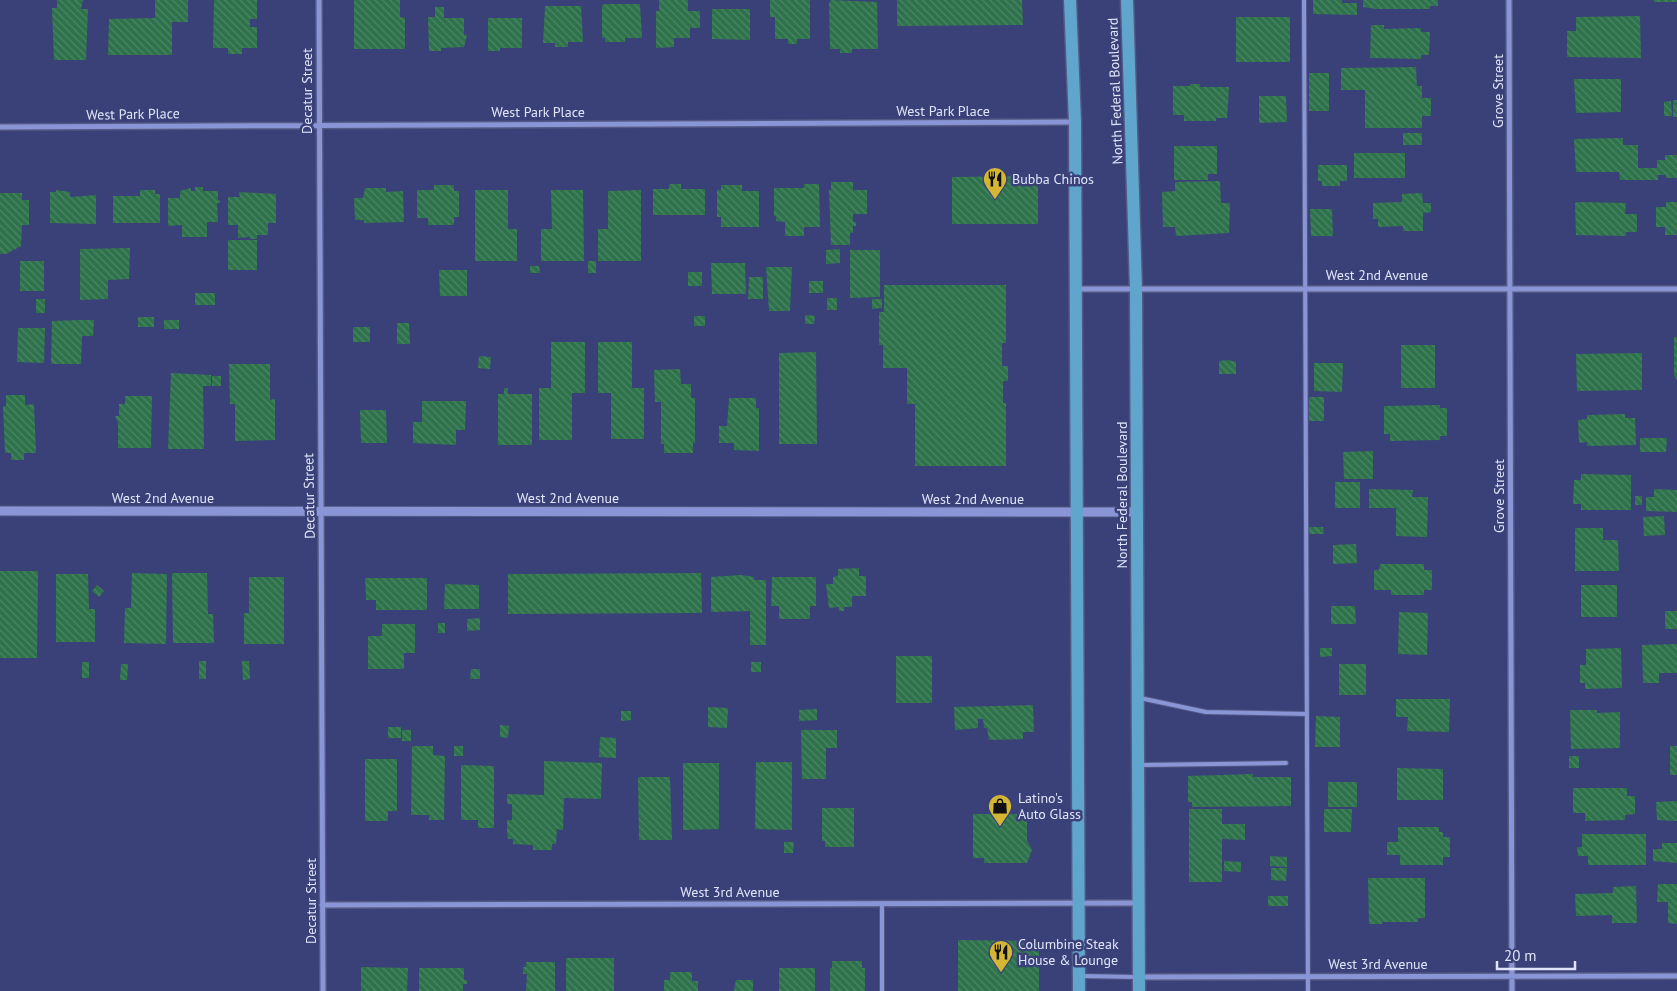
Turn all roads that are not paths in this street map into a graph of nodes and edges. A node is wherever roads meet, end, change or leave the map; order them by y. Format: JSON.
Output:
{"nodes":[{"id":1,"x":319,"y":0,"type":"edge"},
{"id":2,"x":1070,"y":0,"type":"edge"},
{"id":3,"x":1127,"y":0,"type":"edge"},
{"id":4,"x":1304,"y":0,"type":"edge"},
{"id":5,"x":1509,"y":0,"type":"edge"},
{"id":6,"x":1076,"y":122,"type":"junction"},
{"id":7,"x":318,"y":124,"type":"junction"},
{"id":8,"x":0,"y":126,"type":"edge"},
{"id":9,"x":1077,"y":289,"type":"junction"},
{"id":10,"x":1136,"y":289,"type":"junction"},
{"id":11,"x":1304,"y":289,"type":"junction"},
{"id":12,"x":1510,"y":289,"type":"junction"},
{"id":13,"x":1677,"y":289,"type":"edge"},
{"id":14,"x":0,"y":511,"type":"edge"},
{"id":15,"x":321,"y":512,"type":"junction"},
{"id":16,"x":1078,"y":512,"type":"junction"},
{"id":17,"x":1137,"y":512,"type":"junction"},
{"id":18,"x":1137,"y":697,"type":"junction"},
{"id":19,"x":1306,"y":714,"type":"junction"},
{"id":20,"x":1286,"y":764,"type":"dead end"},
{"id":21,"x":1137,"y":765,"type":"junction"},
{"id":22,"x":1079,"y":902,"type":"junction"},
{"id":23,"x":1138,"y":902,"type":"junction"},
{"id":24,"x":882,"y":903,"type":"junction"},
{"id":25,"x":322,"y":905,"type":"junction"},
{"id":26,"x":1079,"y":976,"type":"junction"},
{"id":27,"x":1139,"y":976,"type":"junction"},
{"id":28,"x":1308,"y":976,"type":"junction"},
{"id":29,"x":1512,"y":976,"type":"junction"},
{"id":30,"x":1677,"y":976,"type":"edge"},
{"id":31,"x":323,"y":991,"type":"edge"},
{"id":32,"x":882,"y":991,"type":"edge"},
{"id":33,"x":1079,"y":991,"type":"edge"},
{"id":34,"x":1139,"y":991,"type":"edge"},
{"id":35,"x":1308,"y":991,"type":"edge"},
{"id":36,"x":1512,"y":991,"type":"edge"}],
"edges":[{"from":1,"to":7,"type":"street","name":"Decatur Street"},
{"from":2,"to":6,"type":"main road"},
{"from":3,"to":10,"type":"main road","name":"North Federal Boulevard"},
{"from":4,"to":11,"type":"lane"},
{"from":5,"to":12,"type":"street","name":"Grove Street"},
{"from":6,"to":7,"type":"street","name":"West Park Place"},
{"from":6,"to":9,"type":"main road"},
{"from":7,"to":8,"type":"street","name":"West Park Place"},
{"from":7,"to":15,"type":"street","name":"Decatur Street"},
{"from":9,"to":10,"type":"street","name":"West 2nd Avenue"},
{"from":9,"to":16,"type":"main road"},
{"from":10,"to":11,"type":"street","name":"West 2nd Avenue"},
{"from":10,"to":17,"type":"main road","name":"North Federal Boulevard"},
{"from":11,"to":12,"type":"street","name":"West 2nd Avenue"},
{"from":11,"to":19,"type":"lane"},
{"from":12,"to":13,"type":"street","name":"West 2nd Avenue"},
{"from":12,"to":29,"type":"street","name":"Grove Street"},
{"from":14,"to":15,"type":"street","name":"West 2nd Avenue"},
{"from":15,"to":16,"type":"street","name":"West 2nd Avenue"},
{"from":15,"to":25,"type":"street","name":"Decatur Street"},
{"from":16,"to":17,"type":"street","name":"West 2nd Avenue"},
{"from":16,"to":22,"type":"main road"},
{"from":17,"to":18,"type":"main road","name":"North Federal Boulevard"},
{"from":18,"to":19,"type":"lane"},
{"from":18,"to":21,"type":"main road","name":"North Federal Boulevard"},
{"from":19,"to":28,"type":"lane"},
{"from":20,"to":21,"type":"lane"},
{"from":21,"to":23,"type":"main road","name":"North Federal Boulevard"},
{"from":22,"to":23,"type":"street","name":"West 3rd Avenue"},
{"from":22,"to":24,"type":"street","name":"West 3rd Avenue"},
{"from":22,"to":26,"type":"main road"},
{"from":23,"to":27,"type":"main road","name":"North Federal Boulevard"},
{"from":24,"to":25,"type":"street","name":"West 3rd Avenue"},
{"from":24,"to":32,"type":"lane"},
{"from":25,"to":31,"type":"street","name":"Decatur Street"},
{"from":26,"to":27,"type":"lane","name":"West 3rd Avenue"},
{"from":26,"to":33,"type":"main road"},
{"from":27,"to":28,"type":"street","name":"West 3rd Avenue"},
{"from":27,"to":34,"type":"main road","name":"North Federal Boulevard"},
{"from":28,"to":29,"type":"street","name":"West 3rd Avenue"},
{"from":28,"to":35,"type":"lane"},
{"from":29,"to":30,"type":"street","name":"West 3rd Avenue"},
{"from":29,"to":36,"type":"street","name":"Grove Street"}]}
